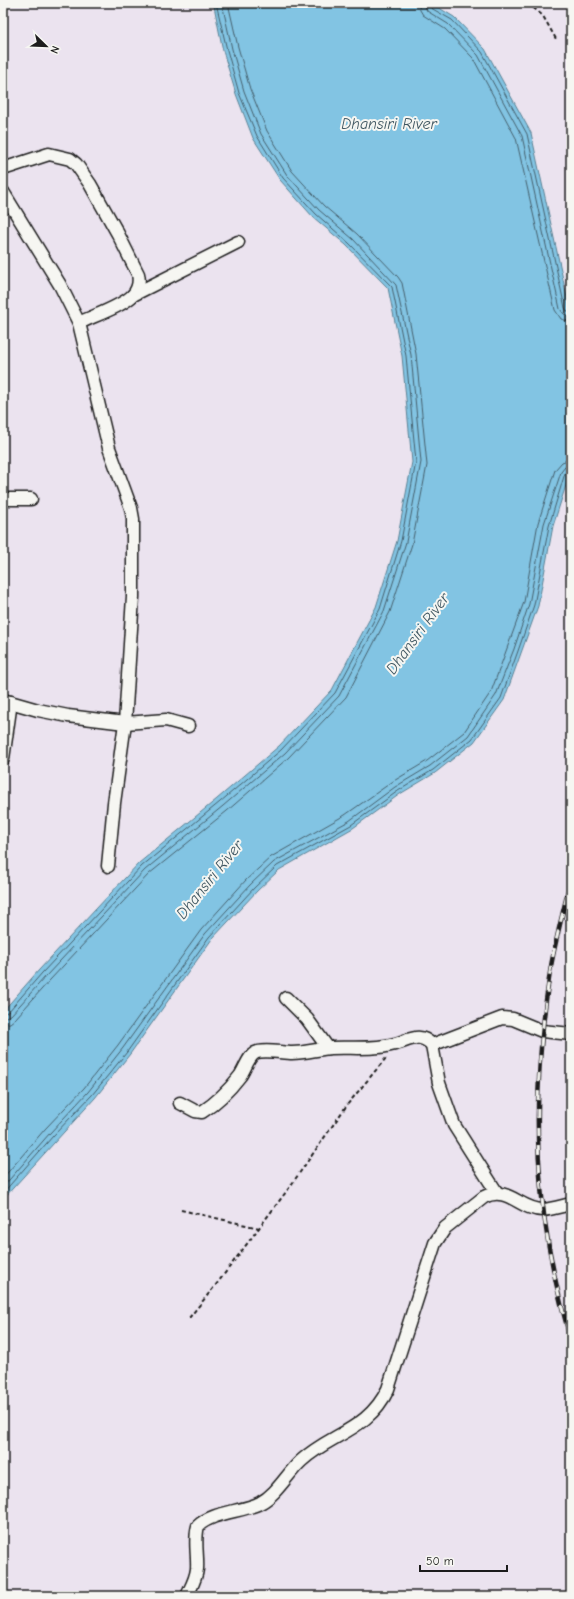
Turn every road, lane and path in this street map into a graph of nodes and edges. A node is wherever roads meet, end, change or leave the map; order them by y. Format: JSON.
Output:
{"nodes":[{"id":1,"x":528,"y":3,"type":"edge"},
{"id":2,"x":556,"y":39,"type":"dead end"},
{"id":3,"x":3,"y":169,"type":"edge"},
{"id":4,"x":3,"y":192,"type":"edge"},
{"id":5,"x":7,"y":205,"type":"edge"},
{"id":6,"x":238,"y":242,"type":"dead end"},
{"id":7,"x":134,"y":295,"type":"junction"},
{"id":8,"x":79,"y":323,"type":"junction"},
{"id":9,"x":3,"y":499,"type":"edge"},
{"id":10,"x":31,"y":499,"type":"dead end"},
{"id":11,"x":7,"y":701,"type":"edge"},
{"id":12,"x":125,"y":723,"type":"junction"},
{"id":13,"x":188,"y":726,"type":"dead end"},
{"id":14,"x":3,"y":759,"type":"edge"},
{"id":15,"x":108,"y":866,"type":"dead end"},
{"id":16,"x":286,"y":998,"type":"dead end"},
{"id":17,"x":571,"y":1034,"type":"edge"},
{"id":18,"x":397,"y":1044,"type":"junction"},
{"id":19,"x":432,"y":1045,"type":"junction"},
{"id":20,"x":328,"y":1048,"type":"junction"},
{"id":21,"x":180,"y":1104,"type":"dead end"},
{"id":22,"x":497,"y":1193,"type":"junction"},
{"id":23,"x":571,"y":1204,"type":"edge"},
{"id":24,"x":181,"y":1210,"type":"dead end"},
{"id":25,"x":258,"y":1228,"type":"junction"},
{"id":26,"x":189,"y":1318,"type":"dead end"},
{"id":27,"x":188,"y":1596,"type":"edge"}],
"edges":[{"from":1,"to":2,"type":"path"},
{"from":3,"to":7,"type":"street"},
{"from":4,"to":5,"type":"street"},
{"from":5,"to":8,"type":"street"},
{"from":6,"to":7,"type":"street"},
{"from":7,"to":8,"type":"street"},
{"from":8,"to":12,"type":"street"},
{"from":9,"to":10,"type":"street"},
{"from":11,"to":12,"type":"street"},
{"from":11,"to":14,"type":"street"},
{"from":12,"to":13,"type":"street"},
{"from":12,"to":15,"type":"street"},
{"from":16,"to":20,"type":"street"},
{"from":17,"to":19,"type":"street"},
{"from":18,"to":19,"type":"street"},
{"from":18,"to":20,"type":"street"},
{"from":18,"to":25,"type":"path"},
{"from":19,"to":22,"type":"street"},
{"from":20,"to":21,"type":"street"},
{"from":22,"to":23,"type":"street"},
{"from":22,"to":27,"type":"street"},
{"from":24,"to":25,"type":"path"},
{"from":25,"to":26,"type":"path"}]}
